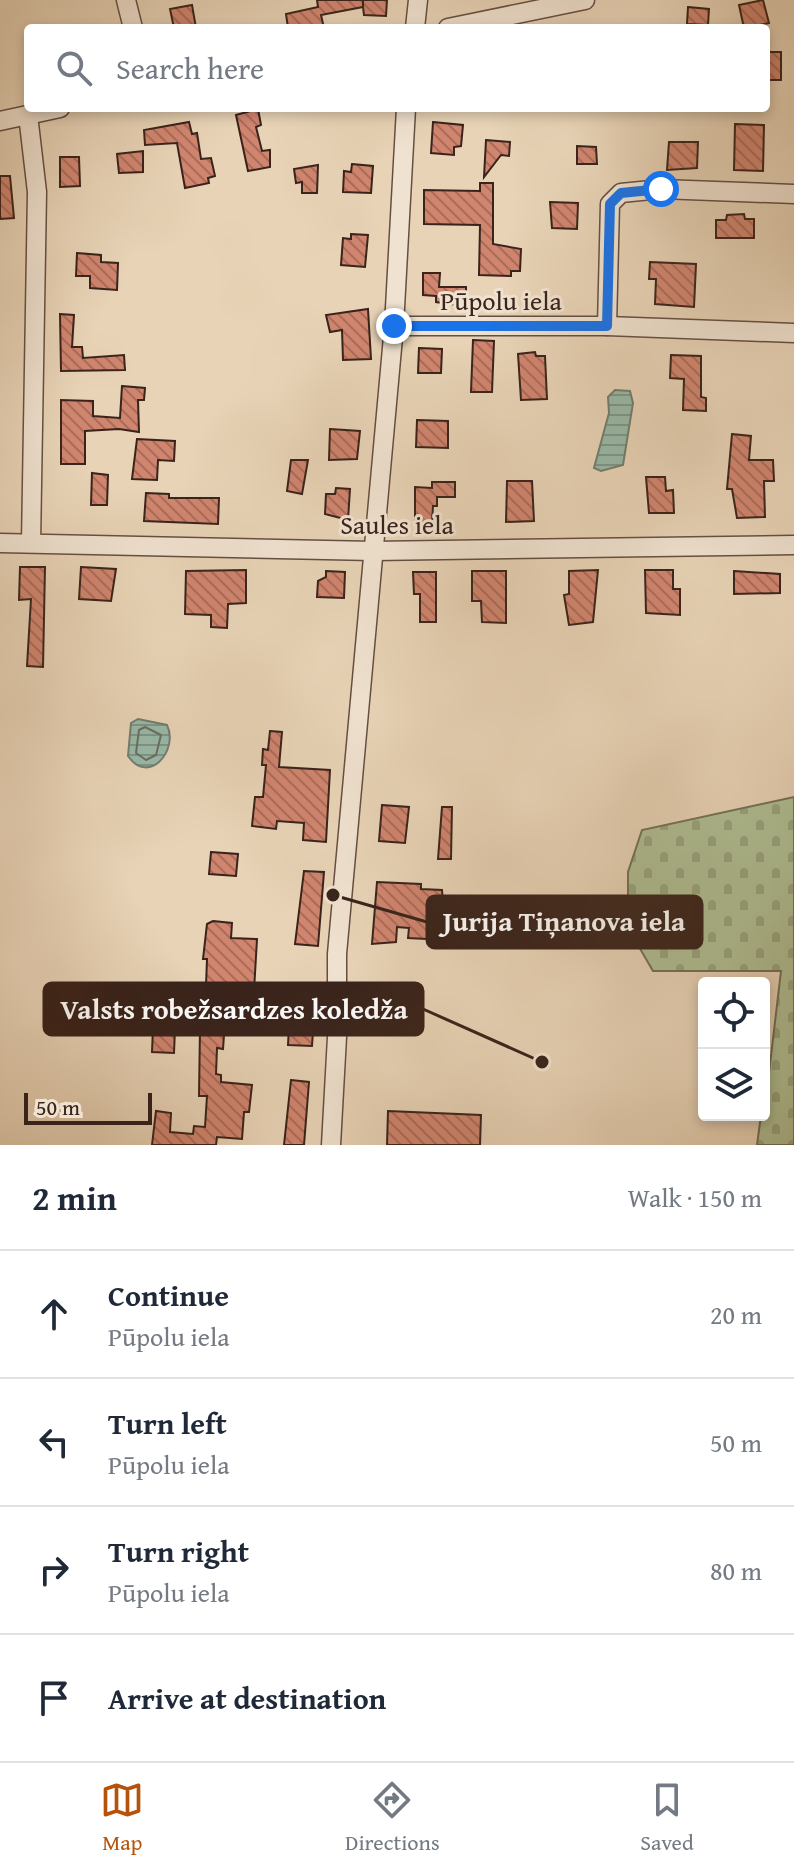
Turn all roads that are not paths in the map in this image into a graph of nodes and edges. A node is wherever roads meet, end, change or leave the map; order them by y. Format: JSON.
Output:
{"nodes":[{"id":1,"x":126,"y":0,"type":"edge"},
{"id":2,"x":418,"y":0,"type":"edge"},
{"id":3,"x":585,"y":0,"type":"edge"},
{"id":4,"x":132,"y":24,"type":"edge"},
{"id":5,"x":415,"y":24,"type":"edge"},
{"id":6,"x":468,"y":24,"type":"edge"},
{"id":7,"x":42,"y":112,"type":"edge"},
{"id":8,"x":406,"y":112,"type":"edge"},
{"id":9,"x":28,"y":115,"type":"junction"},
{"id":10,"x":0,"y":121,"type":"edge"},
{"id":11,"x":794,"y":194,"type":"edge"},
{"id":12,"x":394,"y":326,"type":"junction"},
{"id":13,"x":607,"y":326,"type":"junction"},
{"id":14,"x":794,"y":333,"type":"edge"},
{"id":15,"x":0,"y":543,"type":"edge"},
{"id":16,"x":31,"y":543,"type":"junction"},
{"id":17,"x":794,"y":545,"type":"edge"},
{"id":18,"x":373,"y":551,"type":"junction"},
{"id":19,"x":331,"y":1145,"type":"edge"}],
"edges":[{"from":1,"to":4,"type":"street"},
{"from":2,"to":5,"type":"street"},
{"from":3,"to":6,"type":"street"},
{"from":7,"to":9,"type":"street"},
{"from":8,"to":12,"type":"street"},
{"from":9,"to":10,"type":"street"},
{"from":9,"to":16,"type":"street"},
{"from":11,"to":13,"type":"street"},
{"from":12,"to":13,"type":"street","name":"Pūpolu iela"},
{"from":12,"to":18,"type":"street"},
{"from":13,"to":14,"type":"street","name":"Pūpolu iela"},
{"from":15,"to":16,"type":"street","name":"Saules iela"},
{"from":16,"to":18,"type":"street","name":"Saules iela"},
{"from":17,"to":18,"type":"street","name":"Saules iela"},
{"from":18,"to":19,"type":"street"}]}
